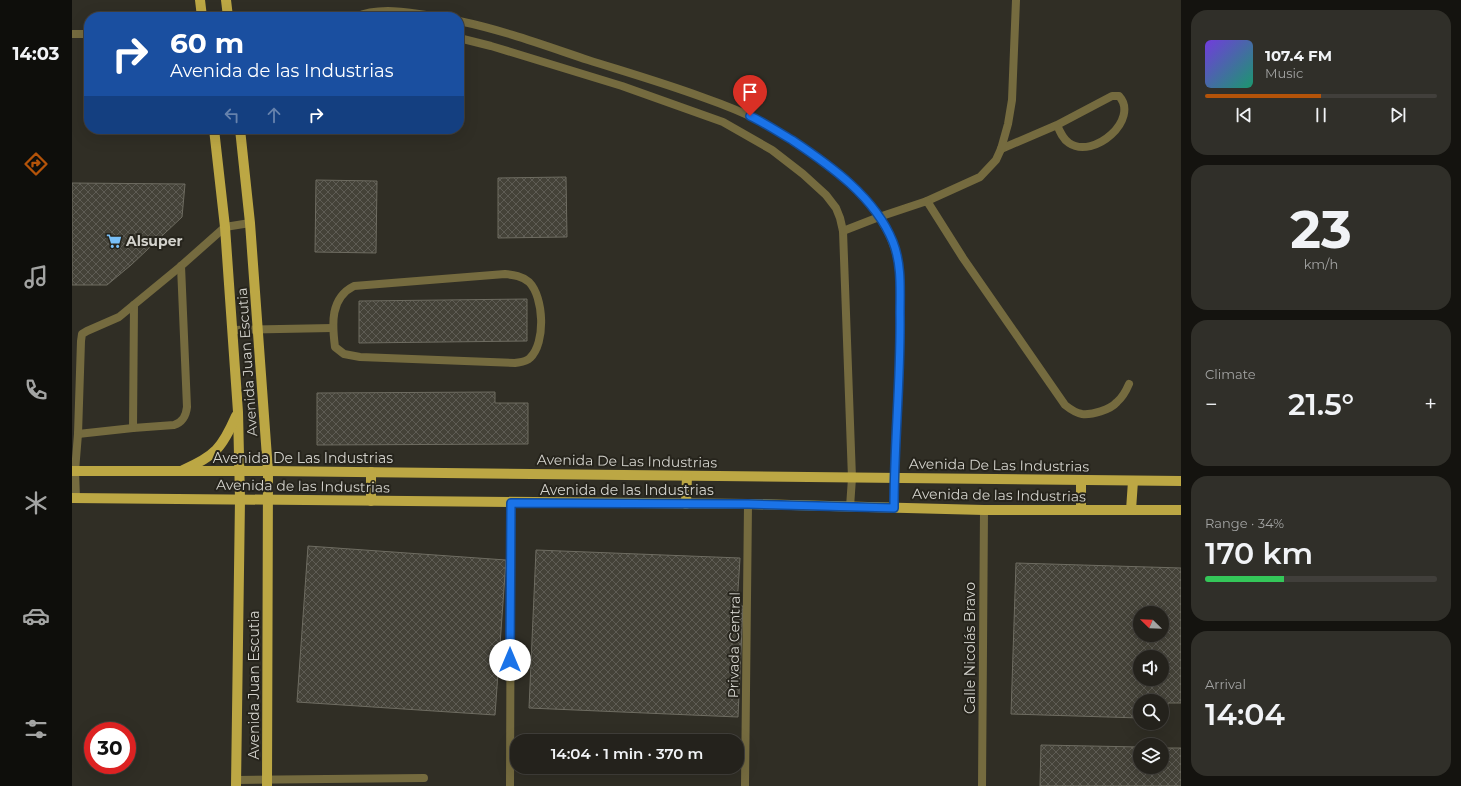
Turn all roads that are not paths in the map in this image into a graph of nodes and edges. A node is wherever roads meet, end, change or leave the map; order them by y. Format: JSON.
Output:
{"nodes":[{"id":1,"x":200,"y":0,"type":"edge"},
{"id":2,"x":226,"y":0,"type":"edge"},
{"id":3,"x":1016,"y":0,"type":"edge"},
{"id":4,"x":201,"y":12,"type":"edge"},
{"id":5,"x":227,"y":12,"type":"edge"},
{"id":6,"x":464,"y":22,"type":"edge"},
{"id":7,"x":72,"y":34,"type":"edge"},
{"id":8,"x":84,"y":34,"type":"edge"},
{"id":9,"x":464,"y":39,"type":"edge"},
{"id":10,"x":1057,"y":125,"type":"junction"},
{"id":11,"x":215,"y":134,"type":"edge"},
{"id":12,"x":241,"y":134,"type":"edge"},
{"id":13,"x":1001,"y":149,"type":"junction"},
{"id":14,"x":927,"y":201,"type":"junction"},
{"id":15,"x":879,"y":217,"type":"junction"},
{"id":16,"x":250,"y":223,"type":"junction"},
{"id":17,"x":225,"y":226,"type":"junction"},
{"id":18,"x":843,"y":231,"type":"junction"},
{"id":19,"x":181,"y":266,"type":"junction"},
{"id":20,"x":134,"y":305,"type":"junction"},
{"id":21,"x":332,"y":328,"type":"junction"},
{"id":22,"x":259,"y":329,"type":"junction"},
{"id":23,"x":232,"y":330,"type":"junction"},
{"id":24,"x":1129,"y":384,"type":"dead end"},
{"id":25,"x":238,"y":412,"type":"junction"},
{"id":26,"x":133,"y":428,"type":"junction"},
{"id":27,"x":78,"y":434,"type":"junction"},
{"id":28,"x":74,"y":471,"type":"edge"},
{"id":29,"x":268,"y":471,"type":"junction"},
{"id":30,"x":179,"y":472,"type":"junction"},
{"id":31,"x":239,"y":472,"type":"junction"},
{"id":32,"x":371,"y":472,"type":"junction"},
{"id":33,"x":687,"y":476,"type":"junction"},
{"id":34,"x":852,"y":478,"type":"junction"},
{"id":35,"x":894,"y":478,"type":"junction"},
{"id":36,"x":1081,"y":480,"type":"junction"},
{"id":37,"x":1132,"y":481,"type":"junction"},
{"id":38,"x":1181,"y":482,"type":"edge"},
{"id":39,"x":74,"y":498,"type":"edge"},
{"id":40,"x":240,"y":499,"type":"junction"},
{"id":41,"x":268,"y":500,"type":"junction"},
{"id":42,"x":371,"y":501,"type":"junction"},
{"id":43,"x":511,"y":503,"type":"junction"},
{"id":44,"x":686,"y":504,"type":"junction"},
{"id":45,"x":748,"y":504,"type":"junction"},
{"id":46,"x":850,"y":507,"type":"junction"},
{"id":47,"x":894,"y":508,"type":"junction"},
{"id":48,"x":984,"y":510,"type":"junction"},
{"id":49,"x":1081,"y":510,"type":"junction"},
{"id":50,"x":1131,"y":510,"type":"junction"},
{"id":51,"x":1181,"y":510,"type":"edge"},
{"id":52,"x":424,"y":778,"type":"dead end"},
{"id":53,"x":236,"y":783,"type":"edge"},
{"id":54,"x":267,"y":783,"type":"edge"},
{"id":55,"x":510,"y":786,"type":"edge"},
{"id":56,"x":745,"y":786,"type":"edge"},
{"id":57,"x":982,"y":786,"type":"edge"}],
"edges":[{"from":1,"to":4,"type":"main road"},
{"from":2,"to":5,"type":"main road"},
{"from":3,"to":13,"type":"street"},
{"from":6,"to":15,"type":"street"},
{"from":7,"to":8,"type":"street"},
{"from":9,"to":18,"type":"street"},
{"from":10,"to":10,"type":"street"},
{"from":10,"to":13,"type":"street"},
{"from":11,"to":17,"type":"main road","name":"Avenida Juan Escutia"},
{"from":12,"to":16,"type":"main road","name":"Avenida Juan Escutia"},
{"from":13,"to":14,"type":"street"},
{"from":14,"to":15,"type":"street"},
{"from":14,"to":24,"type":"street"},
{"from":15,"to":18,"type":"street"},
{"from":15,"to":35,"type":"street"},
{"from":16,"to":17,"type":"street"},
{"from":16,"to":22,"type":"main road","name":"Avenida Juan Escutia"},
{"from":17,"to":19,"type":"street"},
{"from":17,"to":23,"type":"main road","name":"Avenida Juan Escutia"},
{"from":18,"to":34,"type":"street"},
{"from":19,"to":20,"type":"street"},
{"from":19,"to":26,"type":"street"},
{"from":20,"to":26,"type":"street"},
{"from":20,"to":27,"type":"street"},
{"from":21,"to":21,"type":"street"},
{"from":21,"to":22,"type":"street"},
{"from":22,"to":23,"type":"street"},
{"from":22,"to":29,"type":"main road","name":"Avenida Juan Escutia"},
{"from":23,"to":25,"type":"main road","name":"Avenida Juan Escutia"},
{"from":25,"to":30,"type":"main road"},
{"from":25,"to":31,"type":"main road","name":"Avenida Juan Escutia"},
{"from":26,"to":27,"type":"street"},
{"from":27,"to":28,"type":"street"},
{"from":28,"to":30,"type":"main road","name":"Avenida De Las Industrias"},
{"from":28,"to":39,"type":"street"},
{"from":29,"to":31,"type":"main road","name":"Avenida De Las Industrias"},
{"from":29,"to":32,"type":"main road","name":"Avenida De Las Industrias"},
{"from":29,"to":41,"type":"main road","name":"Avenida Juan Escutia"},
{"from":30,"to":31,"type":"main road","name":"Avenida De Las Industrias"},
{"from":31,"to":40,"type":"main road","name":"Avenida Juan Escutia"},
{"from":32,"to":33,"type":"main road","name":"Avenida De Las Industrias"},
{"from":32,"to":42,"type":"main road"},
{"from":33,"to":34,"type":"main road","name":"Avenida De Las Industrias"},
{"from":33,"to":44,"type":"main road"},
{"from":34,"to":35,"type":"main road","name":"Avenida De Las Industrias"},
{"from":34,"to":46,"type":"street"},
{"from":35,"to":36,"type":"main road","name":"Avenida De Las Industrias"},
{"from":35,"to":47,"type":"street"},
{"from":36,"to":37,"type":"main road","name":"Avenida De Las Industrias"},
{"from":36,"to":49,"type":"main road"},
{"from":37,"to":38,"type":"main road","name":"Avenida De Las Industrias"},
{"from":37,"to":50,"type":"main road"},
{"from":39,"to":40,"type":"main road","name":"Avenida de las Industrias"},
{"from":40,"to":41,"type":"main road","name":"Avenida de las Industrias"},
{"from":40,"to":53,"type":"main road","name":"Avenida Juan Escutia"},
{"from":41,"to":42,"type":"main road","name":"Avenida de las Industrias"},
{"from":41,"to":54,"type":"main road","name":"Avenida Juan Escutia"},
{"from":42,"to":43,"type":"main road","name":"Avenida de las Industrias"},
{"from":43,"to":44,"type":"main road","name":"Avenida de las Industrias"},
{"from":43,"to":55,"type":"street"},
{"from":44,"to":45,"type":"main road","name":"Avenida de las Industrias"},
{"from":45,"to":46,"type":"main road","name":"Avenida de las Industrias"},
{"from":45,"to":56,"type":"street","name":"Privada Central"},
{"from":46,"to":47,"type":"main road","name":"Avenida de las Industrias"},
{"from":47,"to":48,"type":"main road","name":"Avenida de las Industrias"},
{"from":48,"to":49,"type":"main road","name":"Avenida de las Industrias"},
{"from":48,"to":57,"type":"street","name":"Calle Nicolás Bravo"},
{"from":49,"to":50,"type":"main road","name":"Avenida de las Industrias"},
{"from":50,"to":51,"type":"main road","name":"Avenida de las Industrias"},
{"from":52,"to":54,"type":"street"},
{"from":53,"to":54,"type":"street"}]}
